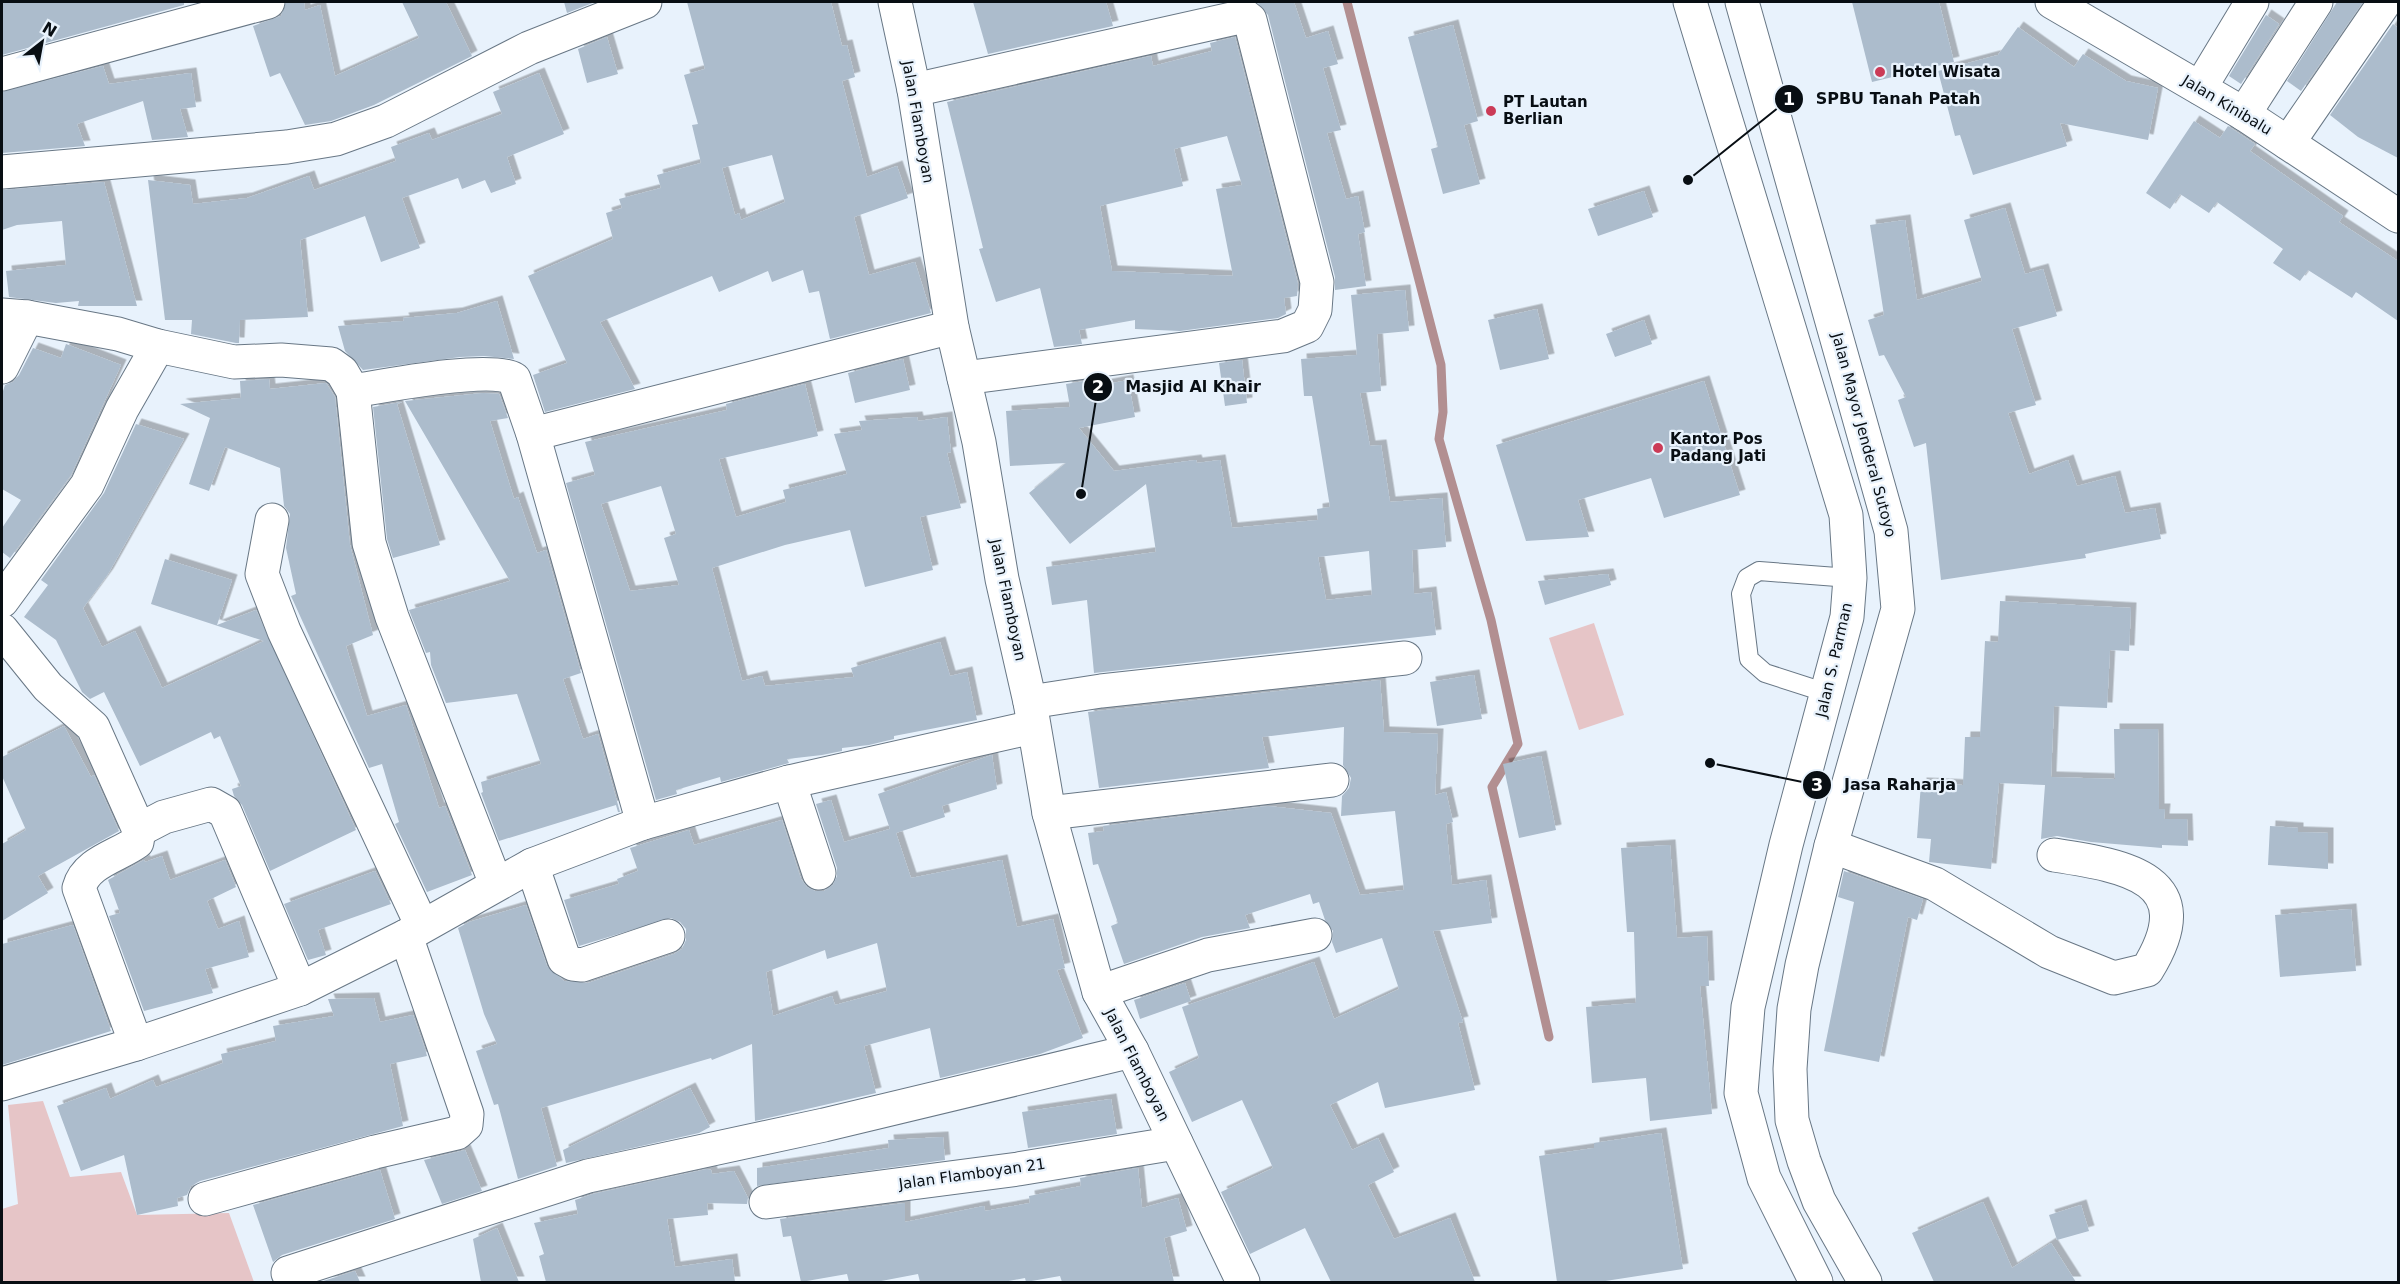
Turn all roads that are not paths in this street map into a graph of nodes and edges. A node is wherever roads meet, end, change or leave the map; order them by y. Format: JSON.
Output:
{"nodes":[{"id":1,"x":268,"y":2,"type":"edge"},
{"id":2,"x":645,"y":2,"type":"edge"},
{"id":3,"x":895,"y":2,"type":"edge"},
{"id":4,"x":1690,"y":2,"type":"edge"},
{"id":5,"x":1742,"y":2,"type":"edge"},
{"id":6,"x":2052,"y":2,"type":"edge"},
{"id":7,"x":2252,"y":2,"type":"edge"},
{"id":8,"x":2316,"y":2,"type":"edge"},
{"id":9,"x":2385,"y":2,"type":"edge"},
{"id":10,"x":2,"y":74,"type":"edge"},
{"id":11,"x":2200,"y":88,"type":"junction"},
{"id":12,"x":914,"y":90,"type":"junction"},
{"id":13,"x":2244,"y":114,"type":"junction"},
{"id":14,"x":2288,"y":143,"type":"junction"},
{"id":15,"x":2,"y":172,"type":"edge"},
{"id":16,"x":2396,"y":210,"type":"edge"},
{"id":17,"x":14,"y":316,"type":"edge"},
{"id":18,"x":952,"y":327,"type":"junction"},
{"id":19,"x":158,"y":346,"type":"junction"},
{"id":20,"x":2,"y":367,"type":"edge"},
{"id":21,"x":964,"y":378,"type":"junction"},
{"id":22,"x":353,"y":391,"type":"junction"},
{"id":23,"x":533,"y":434,"type":"junction"},
{"id":24,"x":272,"y":520,"type":"dead end"},
{"id":25,"x":1850,"y":578,"type":"junction"},
{"id":26,"x":2,"y":601,"type":"edge"},
{"id":27,"x":11,"y":642,"type":"edge"},
{"id":28,"x":1406,"y":658,"type":"dead end"},
{"id":29,"x":1827,"y":693,"type":"junction"},
{"id":30,"x":1032,"y":714,"type":"junction"},
{"id":31,"x":1332,"y":780,"type":"dead end"},
{"id":32,"x":789,"y":782,"type":"junction"},
{"id":33,"x":1049,"y":813,"type":"junction"},
{"id":34,"x":643,"y":823,"type":"junction"},
{"id":35,"x":139,"y":830,"type":"junction"},
{"id":36,"x":1831,"y":846,"type":"junction"},
{"id":37,"x":2054,"y":855,"type":"dead end"},
{"id":38,"x":532,"y":865,"type":"junction"},
{"id":39,"x":819,"y":873,"type":"dead end"},
{"id":40,"x":496,"y":884,"type":"junction"},
{"id":41,"x":414,"y":931,"type":"junction"},
{"id":42,"x":1315,"y":935,"type":"dead end"},
{"id":43,"x":668,"y":936,"type":"dead end"},
{"id":44,"x":300,"y":989,"type":"junction"},
{"id":45,"x":1099,"y":992,"type":"junction"},
{"id":46,"x":136,"y":1044,"type":"junction"},
{"id":47,"x":1132,"y":1051,"type":"junction"},
{"id":48,"x":2,"y":1084,"type":"edge"},
{"id":49,"x":1176,"y":1143,"type":"junction"},
{"id":50,"x":205,"y":1198,"type":"dead end"},
{"id":51,"x":766,"y":1202,"type":"dead end"},
{"id":52,"x":288,"y":1273,"type":"dead end"},
{"id":53,"x":1243,"y":1282,"type":"edge"},
{"id":54,"x":1816,"y":1282,"type":"edge"},
{"id":55,"x":1865,"y":1282,"type":"edge"}],
"edges":[{"from":1,"to":10,"type":"street"},
{"from":2,"to":15,"type":"street"},
{"from":3,"to":12,"type":"street","name":"Jalan Flamboyan"},
{"from":4,"to":25,"type":"street","name":"Jalan S. Parman"},
{"from":5,"to":36,"type":"street","name":"Jalan Mayor Jenderal Sutoyo"},
{"from":6,"to":11,"type":"street","name":"Jalan Kinibalu"},
{"from":7,"to":11,"type":"street"},
{"from":8,"to":13,"type":"street"},
{"from":9,"to":14,"type":"street"},
{"from":11,"to":13,"type":"street","name":"Jalan Kinibalu"},
{"from":12,"to":18,"type":"street","name":"Jalan Flamboyan"},
{"from":12,"to":21,"type":"street"},
{"from":13,"to":14,"type":"street","name":"Jalan Kinibalu"},
{"from":14,"to":16,"type":"street","name":"Jalan Kinibalu"},
{"from":17,"to":19,"type":"street"},
{"from":17,"to":20,"type":"street"},
{"from":18,"to":21,"type":"street","name":"Jalan Flamboyan"},
{"from":18,"to":23,"type":"street"},
{"from":19,"to":22,"type":"street"},
{"from":19,"to":26,"type":"street"},
{"from":21,"to":30,"type":"street","name":"Jalan Flamboyan"},
{"from":22,"to":23,"type":"street"},
{"from":22,"to":40,"type":"street"},
{"from":23,"to":34,"type":"street"},
{"from":24,"to":41,"type":"street"},
{"from":25,"to":29,"type":"street","name":"Jalan S. Parman"},
{"from":25,"to":29,"type":"lane"},
{"from":27,"to":35,"type":"street"},
{"from":28,"to":30,"type":"street"},
{"from":29,"to":54,"type":"street","name":"Jalan S. Parman"},
{"from":30,"to":32,"type":"street"},
{"from":30,"to":33,"type":"street","name":"Jalan Flamboyan"},
{"from":31,"to":33,"type":"street"},
{"from":32,"to":34,"type":"street"},
{"from":32,"to":39,"type":"street"},
{"from":33,"to":45,"type":"street","name":"Jalan Flamboyan"},
{"from":34,"to":38,"type":"street"},
{"from":35,"to":44,"type":"street"},
{"from":35,"to":46,"type":"street"},
{"from":36,"to":37,"type":"street"},
{"from":36,"to":55,"type":"street","name":"Jalan Mayor Jenderal Sutoyo"},
{"from":38,"to":40,"type":"street"},
{"from":38,"to":43,"type":"street"},
{"from":40,"to":41,"type":"street"},
{"from":41,"to":44,"type":"street"},
{"from":41,"to":50,"type":"street"},
{"from":42,"to":45,"type":"street"},
{"from":44,"to":46,"type":"street"},
{"from":45,"to":47,"type":"street","name":"Jalan Flamboyan"},
{"from":46,"to":48,"type":"street"},
{"from":47,"to":49,"type":"street","name":"Jalan Flamboyan"},
{"from":47,"to":52,"type":"street"},
{"from":49,"to":51,"type":"street","name":"Jalan Flamboyan 21"},
{"from":49,"to":53,"type":"street","name":"Jalan Flamboyan"}]}
